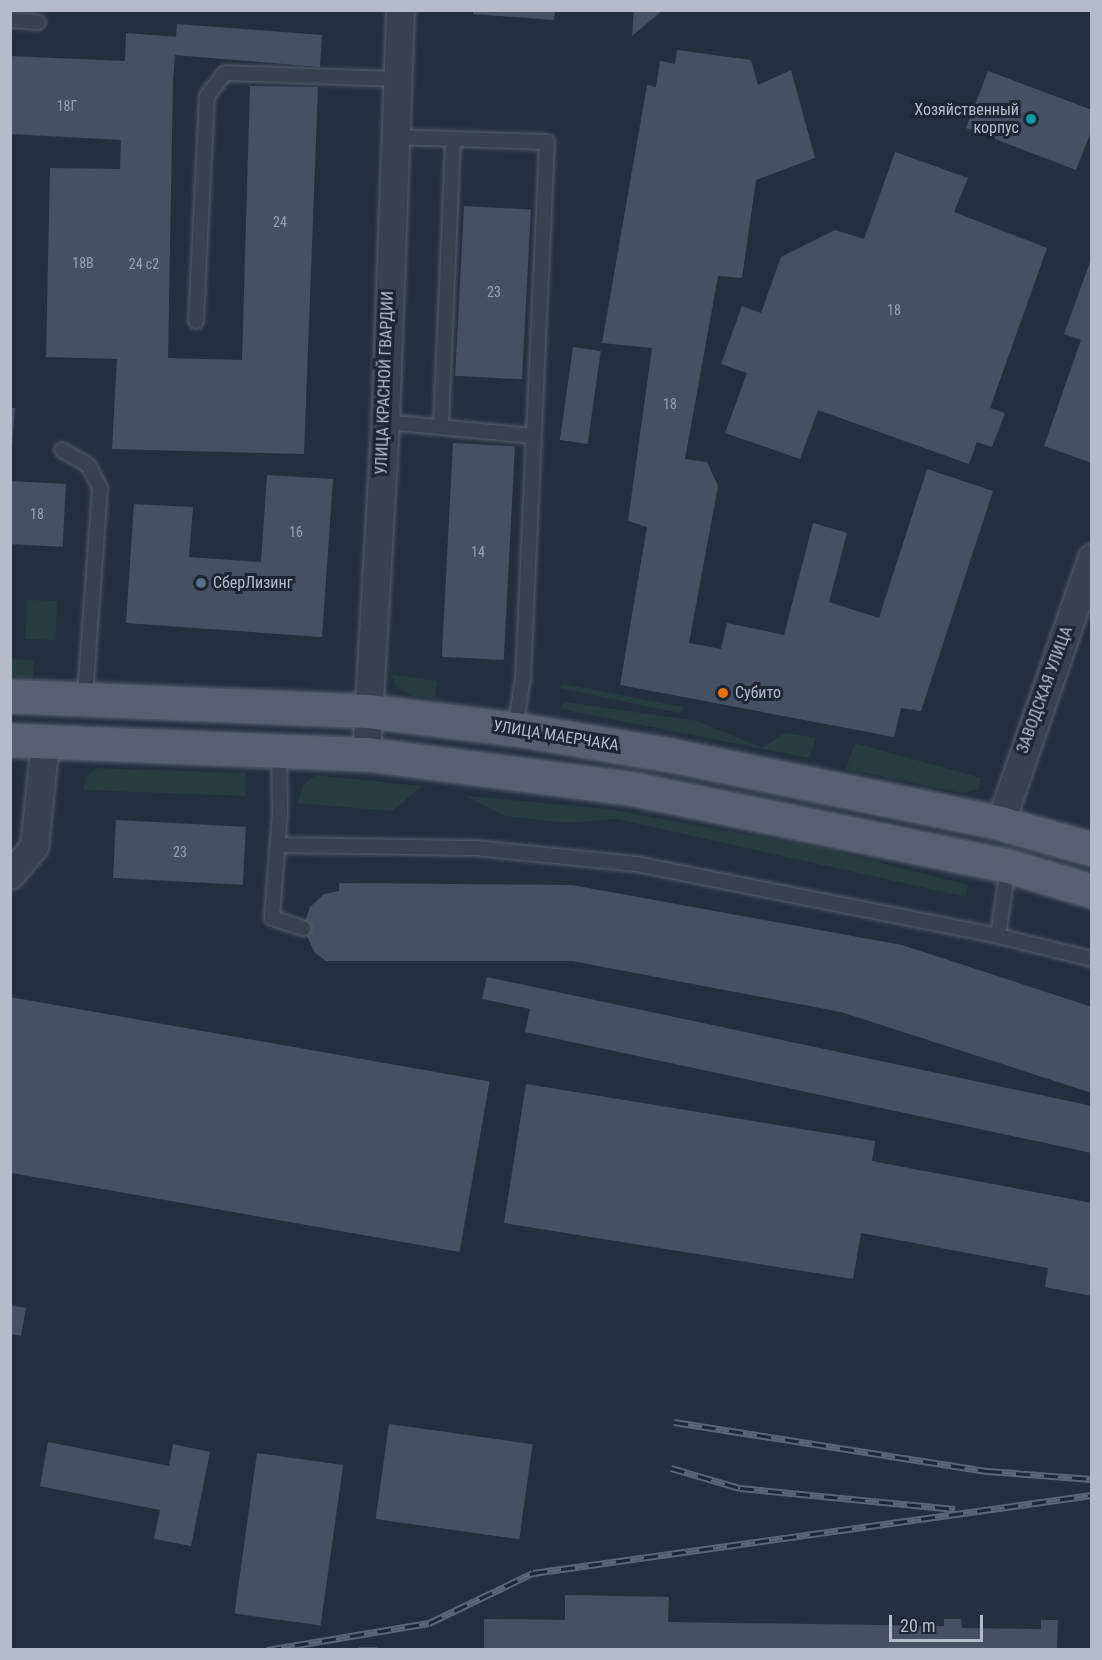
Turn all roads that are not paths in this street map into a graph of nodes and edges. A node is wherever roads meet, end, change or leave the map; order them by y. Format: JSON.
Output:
{"nodes":[{"id":1,"x":400,"y":10,"type":"edge"},
{"id":2,"x":10,"y":20,"type":"edge"},
{"id":3,"x":39,"y":22,"type":"dead end"},
{"id":4,"x":396,"y":79,"type":"junction"},
{"id":5,"x":393,"y":137,"type":"junction"},
{"id":6,"x":453,"y":139,"type":"junction"},
{"id":7,"x":196,"y":321,"type":"dead end"},
{"id":8,"x":385,"y":423,"type":"junction"},
{"id":9,"x":441,"y":426,"type":"junction"},
{"id":10,"x":533,"y":435,"type":"junction"},
{"id":11,"x":62,"y":450,"type":"dead end"},
{"id":12,"x":1092,"y":558,"type":"edge"},
{"id":13,"x":10,"y":696,"type":"edge"},
{"id":14,"x":85,"y":699,"type":"junction"},
{"id":15,"x":368,"y":711,"type":"junction"},
{"id":16,"x":515,"y":729,"type":"junction"},
{"id":17,"x":10,"y":740,"type":"edge"},
{"id":18,"x":45,"y":741,"type":"junction"},
{"id":19,"x":279,"y":750,"type":"junction"},
{"id":20,"x":366,"y":754,"type":"junction"},
{"id":21,"x":1000,"y":823,"type":"junction"},
{"id":22,"x":278,"y":845,"type":"junction"},
{"id":23,"x":1092,"y":849,"type":"edge"},
{"id":24,"x":1008,"y":866,"type":"junction"},
{"id":25,"x":10,"y":875,"type":"edge"},
{"id":26,"x":1092,"y":891,"type":"edge"},
{"id":27,"x":303,"y":928,"type":"dead end"},
{"id":28,"x":998,"y":936,"type":"junction"},
{"id":29,"x":1092,"y":959,"type":"edge"}],
"edges":[{"from":1,"to":4,"type":"street","name":"УЛИЦА КРАСНОЙ ГВАРДИИ"},
{"from":2,"to":3,"type":"lane"},
{"from":4,"to":5,"type":"street","name":"УЛИЦА КРАСНОЙ ГВАРДИИ"},
{"from":4,"to":7,"type":"lane"},
{"from":5,"to":6,"type":"lane"},
{"from":5,"to":8,"type":"street","name":"УЛИЦА КРАСНОЙ ГВАРДИИ"},
{"from":6,"to":9,"type":"lane"},
{"from":6,"to":10,"type":"lane"},
{"from":8,"to":9,"type":"lane"},
{"from":8,"to":15,"type":"street","name":"УЛИЦА КРАСНОЙ ГВАРДИИ"},
{"from":9,"to":10,"type":"lane"},
{"from":10,"to":16,"type":"lane"},
{"from":11,"to":14,"type":"lane"},
{"from":12,"to":21,"type":"street","name":"ЗАВОДСКАЯ УЛИЦА"},
{"from":13,"to":14,"type":"main road","name":"УЛИЦА МАЕРЧАКА"},
{"from":14,"to":15,"type":"main road","name":"УЛИЦА МАЕРЧАКА"},
{"from":15,"to":16,"type":"main road","name":"УЛИЦА МАЕРЧАКА"},
{"from":15,"to":20,"type":"street","name":"УЛИЦА КРАСНОЙ ГВАРДИИ"},
{"from":16,"to":21,"type":"main road","name":"УЛИЦА МАЕРЧАКА"},
{"from":17,"to":18,"type":"main road"},
{"from":18,"to":19,"type":"main road"},
{"from":18,"to":25,"type":"street"},
{"from":19,"to":20,"type":"main road"},
{"from":19,"to":22,"type":"lane"},
{"from":20,"to":24,"type":"main road"},
{"from":21,"to":23,"type":"main road","name":"УЛИЦА МАЕРЧАКА"},
{"from":22,"to":27,"type":"lane"},
{"from":22,"to":28,"type":"lane"},
{"from":24,"to":26,"type":"main road"},
{"from":24,"to":28,"type":"lane"},
{"from":28,"to":29,"type":"lane"}]}
